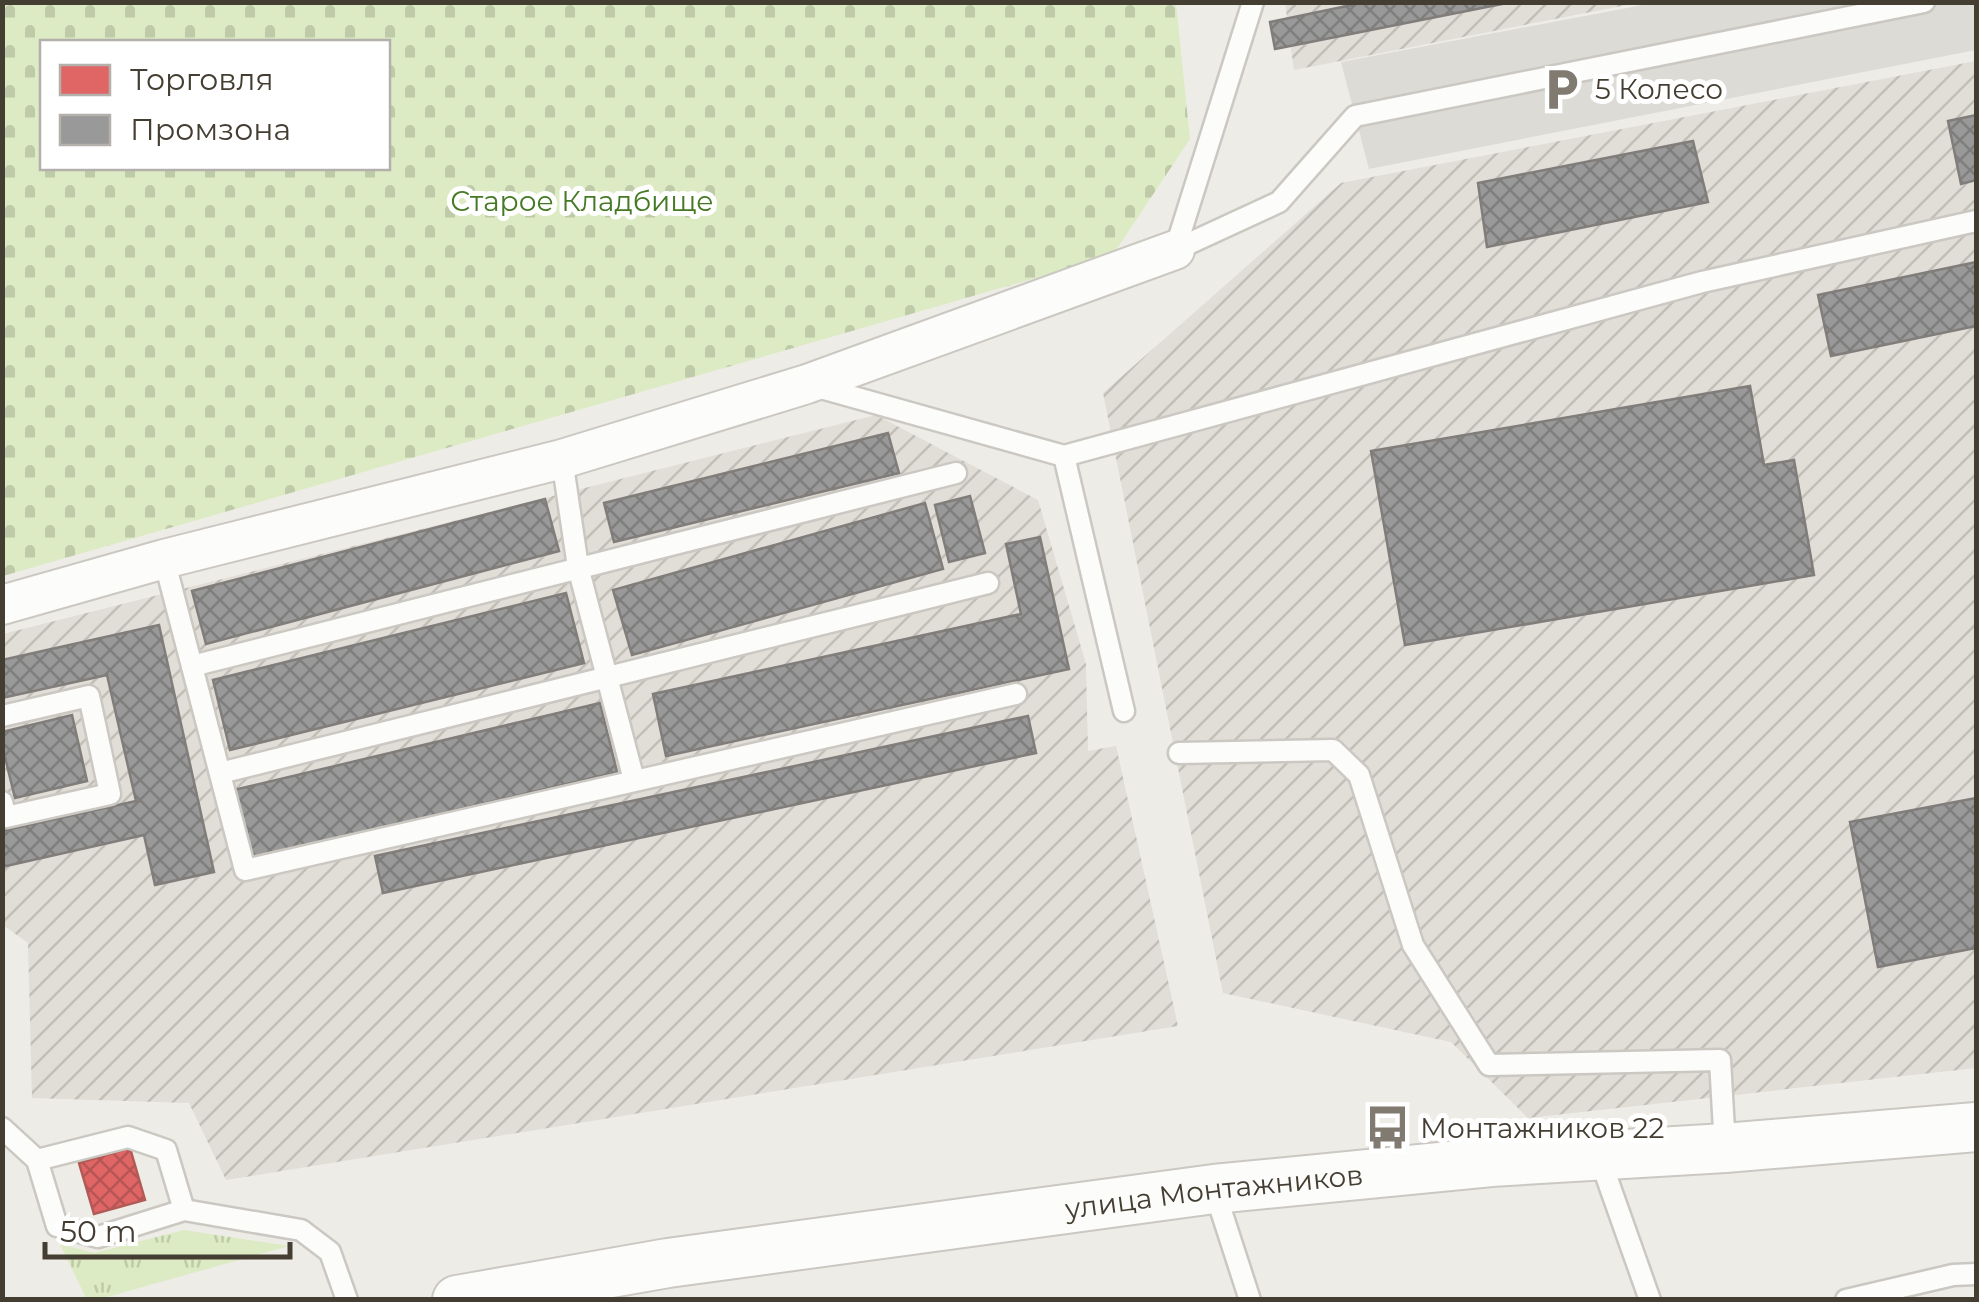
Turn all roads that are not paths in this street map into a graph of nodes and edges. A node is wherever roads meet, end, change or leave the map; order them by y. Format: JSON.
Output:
{"nodes":[{"id":1,"x":1253,"y":2,"type":"edge"},
{"id":2,"x":1924,"y":2,"type":"edge"},
{"id":3,"x":1976,"y":221,"type":"edge"},
{"id":4,"x":1175,"y":250,"type":"junction"},
{"id":5,"x":807,"y":384,"type":"junction"},
{"id":6,"x":1064,"y":456,"type":"junction"},
{"id":7,"x":562,"y":459,"type":"junction"},
{"id":8,"x":956,"y":472,"type":"dead end"},
{"id":9,"x":164,"y":559,"type":"junction"},
{"id":10,"x":578,"y":567,"type":"junction"},
{"id":11,"x":988,"y":583,"type":"dead end"},
{"id":12,"x":2,"y":605,"type":"edge"},
{"id":13,"x":192,"y":666,"type":"junction"},
{"id":14,"x":607,"y":678,"type":"junction"},
{"id":15,"x":1016,"y":694,"type":"dead end"},
{"id":16,"x":1124,"y":711,"type":"dead end"},
{"id":17,"x":2,"y":716,"type":"edge"},
{"id":18,"x":1179,"y":753,"type":"dead end"},
{"id":19,"x":220,"y":772,"type":"junction"},
{"id":20,"x":634,"y":780,"type":"junction"},
{"id":21,"x":2,"y":802,"type":"edge"},
{"id":22,"x":1976,"y":1127,"type":"edge"},
{"id":23,"x":2,"y":1128,"type":"edge"},
{"id":24,"x":1724,"y":1148,"type":"junction"},
{"id":25,"x":1599,"y":1156,"type":"junction"},
{"id":26,"x":36,"y":1160,"type":"junction"},
{"id":27,"x":1214,"y":1189,"type":"junction"},
{"id":28,"x":184,"y":1210,"type":"junction"},
{"id":29,"x":1976,"y":1274,"type":"edge"},
{"id":30,"x":346,"y":1300,"type":"edge"},
{"id":31,"x":457,"y":1300,"type":"edge"},
{"id":32,"x":1250,"y":1300,"type":"edge"},
{"id":33,"x":1650,"y":1300,"type":"edge"},
{"id":34,"x":1846,"y":1300,"type":"edge"}],
"edges":[{"from":1,"to":4,"type":"lane"},
{"from":2,"to":4,"type":"lane"},
{"from":3,"to":6,"type":"lane"},
{"from":4,"to":5,"type":"street"},
{"from":5,"to":6,"type":"lane"},
{"from":5,"to":7,"type":"street"},
{"from":6,"to":16,"type":"lane"},
{"from":7,"to":9,"type":"street"},
{"from":7,"to":10,"type":"lane"},
{"from":8,"to":10,"type":"lane"},
{"from":9,"to":12,"type":"street"},
{"from":9,"to":13,"type":"lane"},
{"from":10,"to":13,"type":"lane"},
{"from":10,"to":14,"type":"lane"},
{"from":11,"to":14,"type":"lane"},
{"from":13,"to":19,"type":"lane"},
{"from":14,"to":19,"type":"lane"},
{"from":14,"to":20,"type":"lane"},
{"from":15,"to":20,"type":"lane"},
{"from":17,"to":21,"type":"lane"},
{"from":18,"to":24,"type":"lane"},
{"from":19,"to":20,"type":"lane"},
{"from":22,"to":24,"type":"street","name":"улица Монтажников"},
{"from":23,"to":26,"type":"lane"},
{"from":24,"to":25,"type":"street","name":"улица Монтажников"},
{"from":25,"to":27,"type":"street","name":"улица Монтажников"},
{"from":25,"to":33,"type":"lane"},
{"from":26,"to":28,"type":"lane"},
{"from":26,"to":28,"type":"lane"},
{"from":27,"to":31,"type":"street","name":"улица Монтажников"},
{"from":27,"to":32,"type":"lane"},
{"from":28,"to":30,"type":"lane"},
{"from":29,"to":34,"type":"lane"}]}
